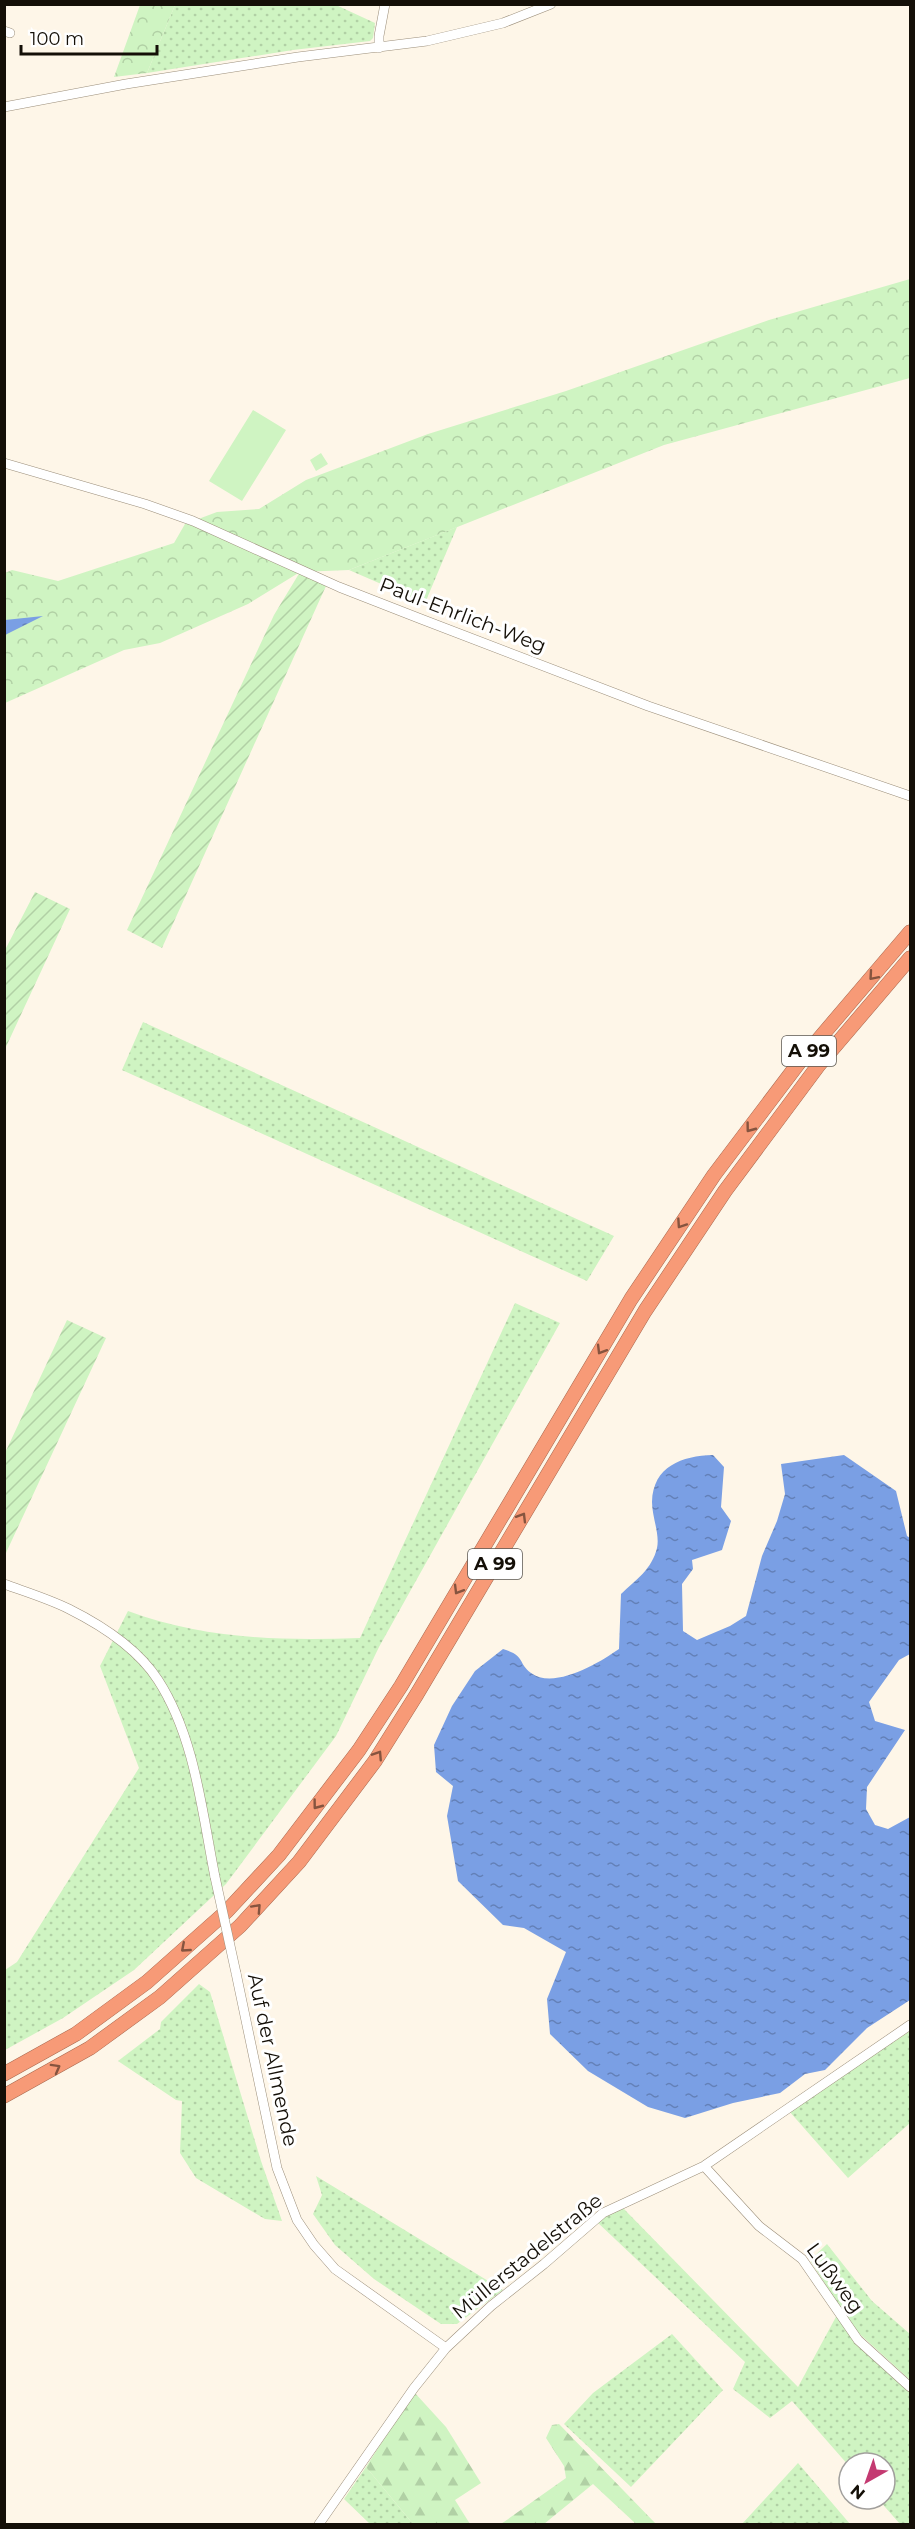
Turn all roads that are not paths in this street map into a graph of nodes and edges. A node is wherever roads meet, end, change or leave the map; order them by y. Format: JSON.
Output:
{"nodes":[{"id":1,"x":385,"y":4,"type":"edge"},
{"id":2,"x":551,"y":4,"type":"edge"},
{"id":3,"x":379,"y":48,"type":"junction"},
{"id":4,"x":4,"y":107,"type":"edge"},
{"id":5,"x":4,"y":463,"type":"edge"},
{"id":6,"x":910,"y":796,"type":"edge"},
{"id":7,"x":910,"y":932,"type":"edge"},
{"id":8,"x":910,"y":958,"type":"edge"},
{"id":9,"x":4,"y":1584,"type":"edge"},
{"id":10,"x":910,"y":2025,"type":"edge"},
{"id":11,"x":4,"y":2074,"type":"edge"},
{"id":12,"x":4,"y":2096,"type":"edge"},
{"id":13,"x":704,"y":2166,"type":"junction"},
{"id":14,"x":446,"y":2348,"type":"junction"},
{"id":15,"x":910,"y":2386,"type":"edge"},
{"id":16,"x":319,"y":2524,"type":"edge"}],
"edges":[{"from":1,"to":3,"type":"street"},
{"from":2,"to":3,"type":"street"},
{"from":3,"to":4,"type":"street"},
{"from":5,"to":6,"type":"street","name":"Paul-Ehrlich-Weg"},
{"from":7,"to":11,"type":"highway","number":"A 99","one_way":true},
{"from":12,"to":8,"type":"highway","number":"A 99","one_way":true},
{"from":9,"to":14,"type":"street","name":"Auf der Allmende","bridge":true},
{"from":10,"to":13,"type":"street","name":"Müllerstadelstraße"},
{"from":13,"to":14,"type":"street","name":"Müllerstadelstraße"},
{"from":13,"to":15,"type":"street","name":"Lußweg"},
{"from":14,"to":16,"type":"street","name":"Müllerstadelstraße"}]}
